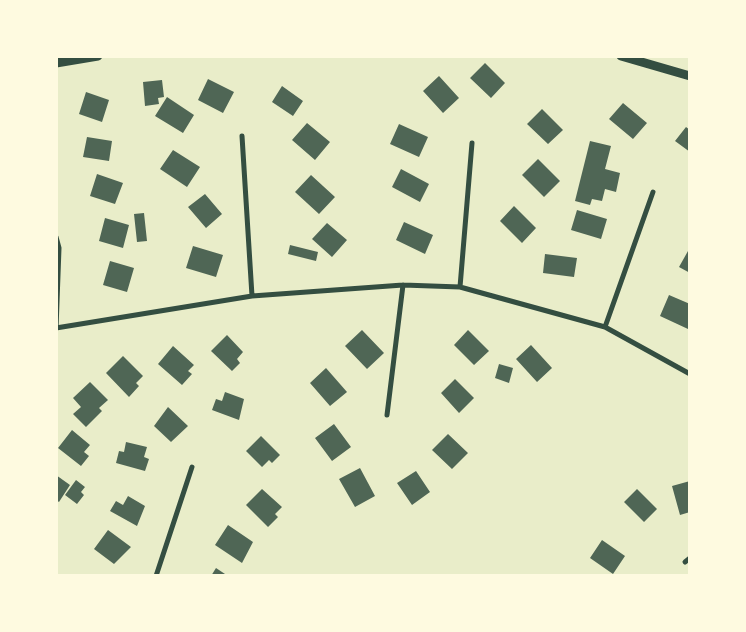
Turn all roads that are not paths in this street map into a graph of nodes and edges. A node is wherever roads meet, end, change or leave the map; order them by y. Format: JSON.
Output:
{"nodes":[{"id":1,"x":98,"y":56,"type":"edge"},
{"id":2,"x":621,"y":56,"type":"edge"},
{"id":3,"x":56,"y":63,"type":"edge"},
{"id":4,"x":690,"y":76,"type":"edge"},
{"id":5,"x":242,"y":136,"type":"dead end"},
{"id":6,"x":472,"y":143,"type":"dead end"},
{"id":7,"x":653,"y":192,"type":"dead end"},
{"id":8,"x":56,"y":237,"type":"edge"},
{"id":9,"x":403,"y":286,"type":"junction"},
{"id":10,"x":460,"y":287,"type":"junction"},
{"id":11,"x":252,"y":296,"type":"junction"},
{"id":12,"x":605,"y":327,"type":"junction"},
{"id":13,"x":56,"y":329,"type":"edge"},
{"id":14,"x":690,"y":374,"type":"edge"},
{"id":15,"x":387,"y":415,"type":"dead end"},
{"id":16,"x":192,"y":467,"type":"dead end"},
{"id":17,"x":156,"y":576,"type":"edge"}],
"edges":[{"from":1,"to":3,"type":"street"},
{"from":2,"to":4,"type":"street"},
{"from":5,"to":11,"type":"street"},
{"from":6,"to":10,"type":"street"},
{"from":7,"to":12,"type":"street"},
{"from":8,"to":13,"type":"street"},
{"from":9,"to":10,"type":"street"},
{"from":9,"to":11,"type":"street"},
{"from":9,"to":15,"type":"street"},
{"from":10,"to":12,"type":"street"},
{"from":11,"to":13,"type":"street"},
{"from":12,"to":14,"type":"street"},
{"from":16,"to":17,"type":"street"}]}
